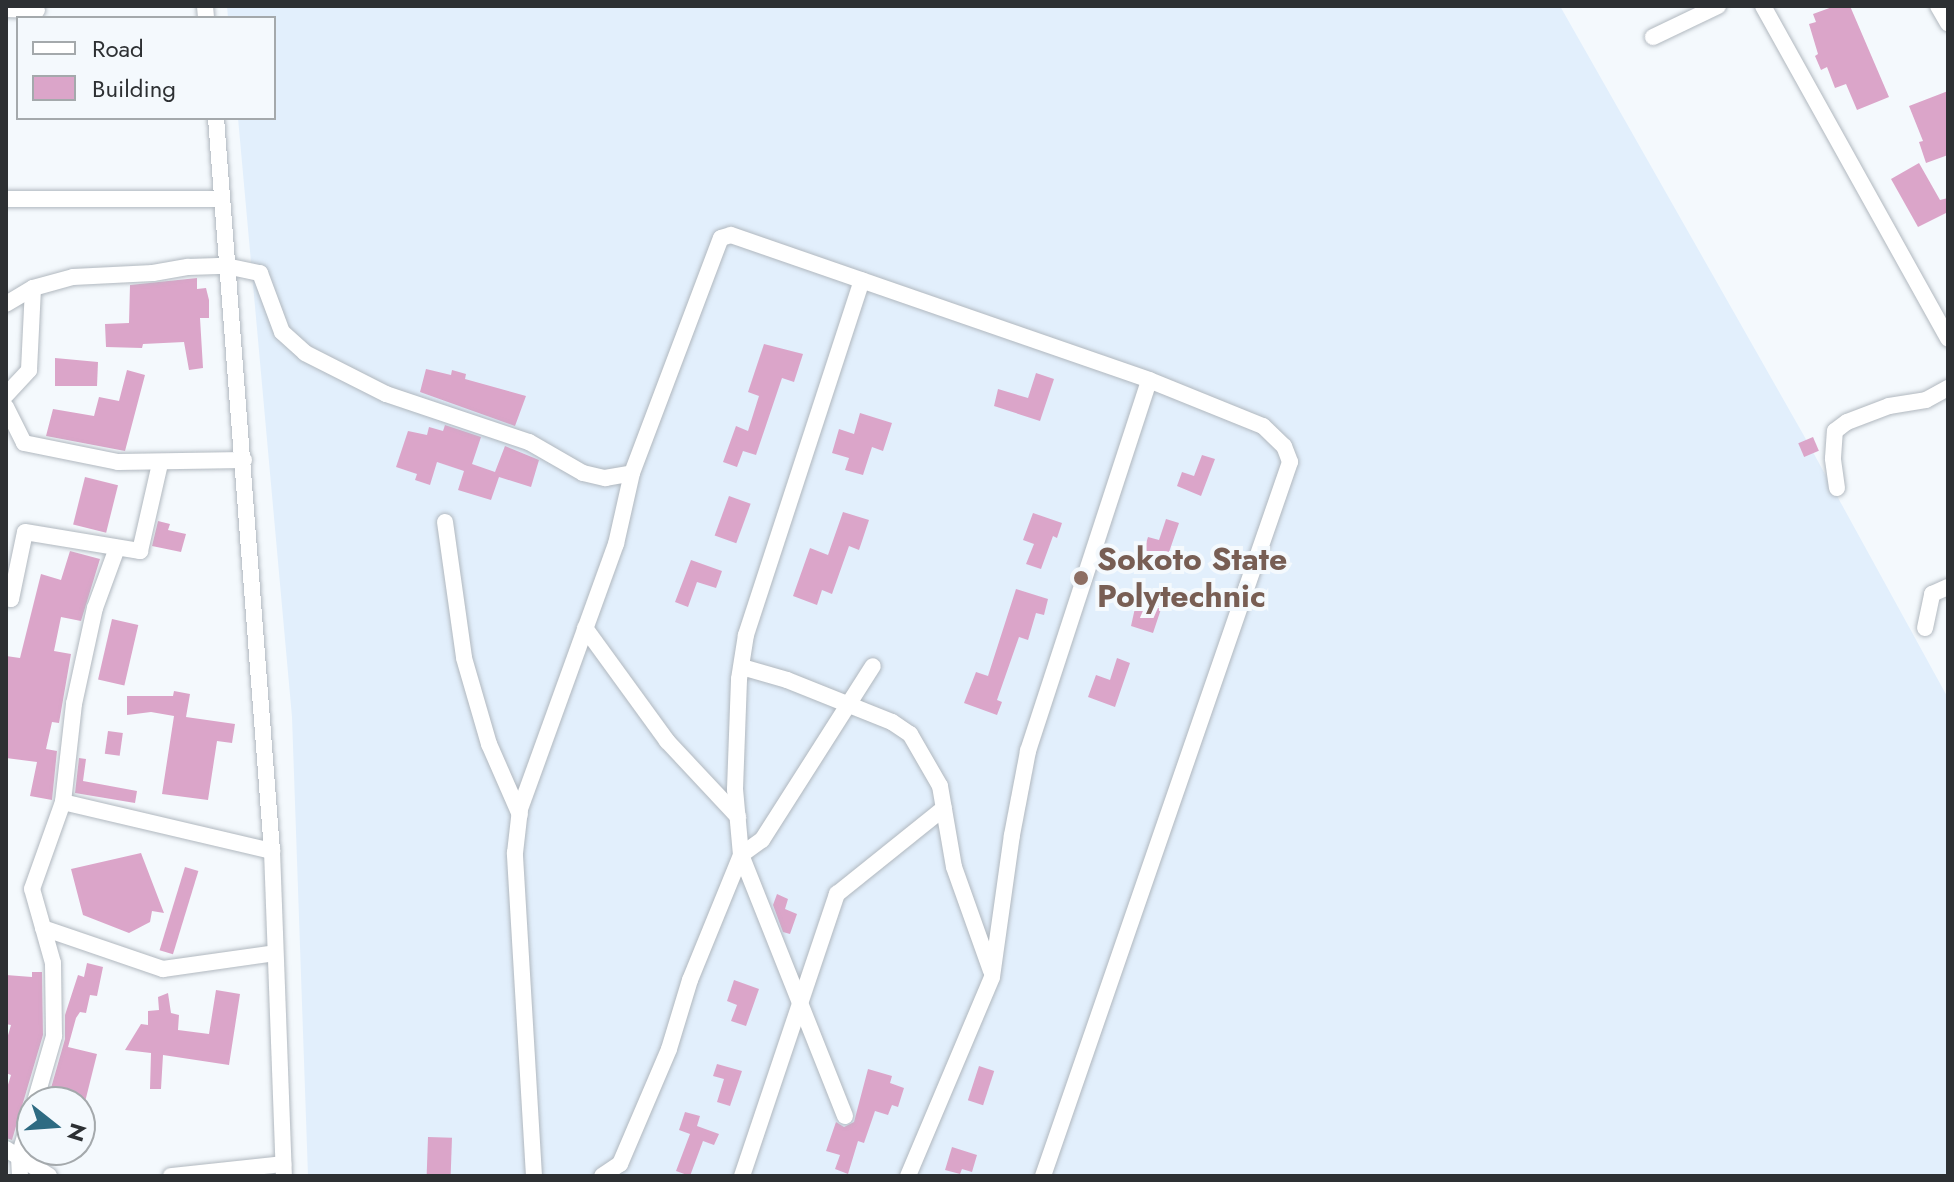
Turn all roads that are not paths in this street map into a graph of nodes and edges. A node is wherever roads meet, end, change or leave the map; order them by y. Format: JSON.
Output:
{"nodes":[{"id":1,"x":1718,"y":6,"type":"edge"},
{"id":2,"x":1763,"y":6,"type":"edge"},
{"id":3,"x":1938,"y":6,"type":"edge"},
{"id":4,"x":6,"y":9,"type":"edge"},
{"id":5,"x":37,"y":10,"type":"dead end"},
{"id":6,"x":1948,"y":23,"type":"edge"},
{"id":7,"x":1653,"y":37,"type":"dead end"},
{"id":8,"x":216,"y":120,"type":"edge"},
{"id":9,"x":6,"y":199,"type":"edge"},
{"id":10,"x":222,"y":199,"type":"junction"},
{"id":11,"x":226,"y":266,"type":"junction"},
{"id":12,"x":862,"y":281,"type":"junction"},
{"id":13,"x":33,"y":288,"type":"junction"},
{"id":14,"x":6,"y":304,"type":"edge"},
{"id":15,"x":1948,"y":339,"type":"edge"},
{"id":16,"x":1149,"y":380,"type":"junction"},
{"id":17,"x":1948,"y":388,"type":"edge"},
{"id":18,"x":6,"y":395,"type":"edge"},
{"id":19,"x":6,"y":407,"type":"edge"},
{"id":20,"x":244,"y":460,"type":"junction"},
{"id":21,"x":160,"y":464,"type":"junction"},
{"id":22,"x":632,"y":473,"type":"junction"},
{"id":23,"x":1837,"y":488,"type":"dead end"},
{"id":24,"x":445,"y":522,"type":"dead end"},
{"id":25,"x":117,"y":548,"type":"junction"},
{"id":26,"x":1948,"y":587,"type":"edge"},
{"id":27,"x":6,"y":598,"type":"edge"},
{"id":28,"x":585,"y":628,"type":"junction"},
{"id":29,"x":1925,"y":628,"type":"dead end"},
{"id":30,"x":873,"y":666,"type":"dead end"},
{"id":31,"x":742,"y":667,"type":"junction"},
{"id":32,"x":848,"y":704,"type":"junction"},
{"id":33,"x":63,"y":802,"type":"junction"},
{"id":34,"x":944,"y":808,"type":"junction"},
{"id":35,"x":520,"y":815,"type":"junction"},
{"id":36,"x":738,"y":817,"type":"junction"},
{"id":37,"x":272,"y":851,"type":"junction"},
{"id":38,"x":741,"y":855,"type":"junction"},
{"id":39,"x":43,"y":928,"type":"junction"},
{"id":40,"x":275,"y":953,"type":"junction"},
{"id":41,"x":992,"y":977,"type":"junction"},
{"id":42,"x":799,"y":1004,"type":"junction"},
{"id":43,"x":40,"y":1086,"type":"edge"},
{"id":44,"x":845,"y":1116,"type":"dead end"},
{"id":45,"x":13,"y":1153,"type":"edge"},
{"id":46,"x":283,"y":1170,"type":"edge"},
{"id":47,"x":20,"y":1176,"type":"edge"},
{"id":48,"x":49,"y":1176,"type":"edge"},
{"id":49,"x":171,"y":1176,"type":"edge"},
{"id":50,"x":534,"y":1176,"type":"edge"},
{"id":51,"x":602,"y":1176,"type":"edge"},
{"id":52,"x":742,"y":1176,"type":"edge"},
{"id":53,"x":908,"y":1176,"type":"edge"},
{"id":54,"x":1043,"y":1176,"type":"edge"}],
"edges":[{"from":1,"to":7,"type":"street"},
{"from":2,"to":15,"type":"street"},
{"from":3,"to":6,"type":"street"},
{"from":4,"to":5,"type":"street"},
{"from":8,"to":10,"type":"street"},
{"from":9,"to":10,"type":"street"},
{"from":10,"to":11,"type":"street"},
{"from":11,"to":13,"type":"street"},
{"from":11,"to":20,"type":"street"},
{"from":11,"to":22,"type":"street"},
{"from":12,"to":16,"type":"street"},
{"from":12,"to":22,"type":"street"},
{"from":12,"to":31,"type":"street"},
{"from":13,"to":14,"type":"street"},
{"from":13,"to":18,"type":"street"},
{"from":16,"to":41,"type":"street"},
{"from":16,"to":54,"type":"street"},
{"from":17,"to":23,"type":"street"},
{"from":19,"to":21,"type":"street"},
{"from":20,"to":21,"type":"street"},
{"from":20,"to":37,"type":"street"},
{"from":21,"to":25,"type":"street"},
{"from":22,"to":28,"type":"street"},
{"from":24,"to":35,"type":"street"},
{"from":25,"to":27,"type":"street"},
{"from":25,"to":33,"type":"street"},
{"from":26,"to":29,"type":"street"},
{"from":28,"to":35,"type":"street"},
{"from":28,"to":36,"type":"street"},
{"from":30,"to":32,"type":"street"},
{"from":31,"to":32,"type":"street"},
{"from":31,"to":36,"type":"street"},
{"from":32,"to":34,"type":"street"},
{"from":32,"to":38,"type":"street"},
{"from":33,"to":37,"type":"street"},
{"from":33,"to":39,"type":"street"},
{"from":34,"to":41,"type":"street"},
{"from":34,"to":42,"type":"street"},
{"from":35,"to":50,"type":"street"},
{"from":36,"to":38,"type":"street"},
{"from":37,"to":40,"type":"street"},
{"from":38,"to":42,"type":"street"},
{"from":38,"to":51,"type":"street"},
{"from":39,"to":40,"type":"street"},
{"from":39,"to":43,"type":"street"},
{"from":40,"to":46,"type":"street"},
{"from":41,"to":53,"type":"street"},
{"from":42,"to":44,"type":"street"},
{"from":42,"to":52,"type":"street"},
{"from":45,"to":47,"type":"street"},
{"from":45,"to":48,"type":"street"},
{"from":46,"to":49,"type":"street"}]}
